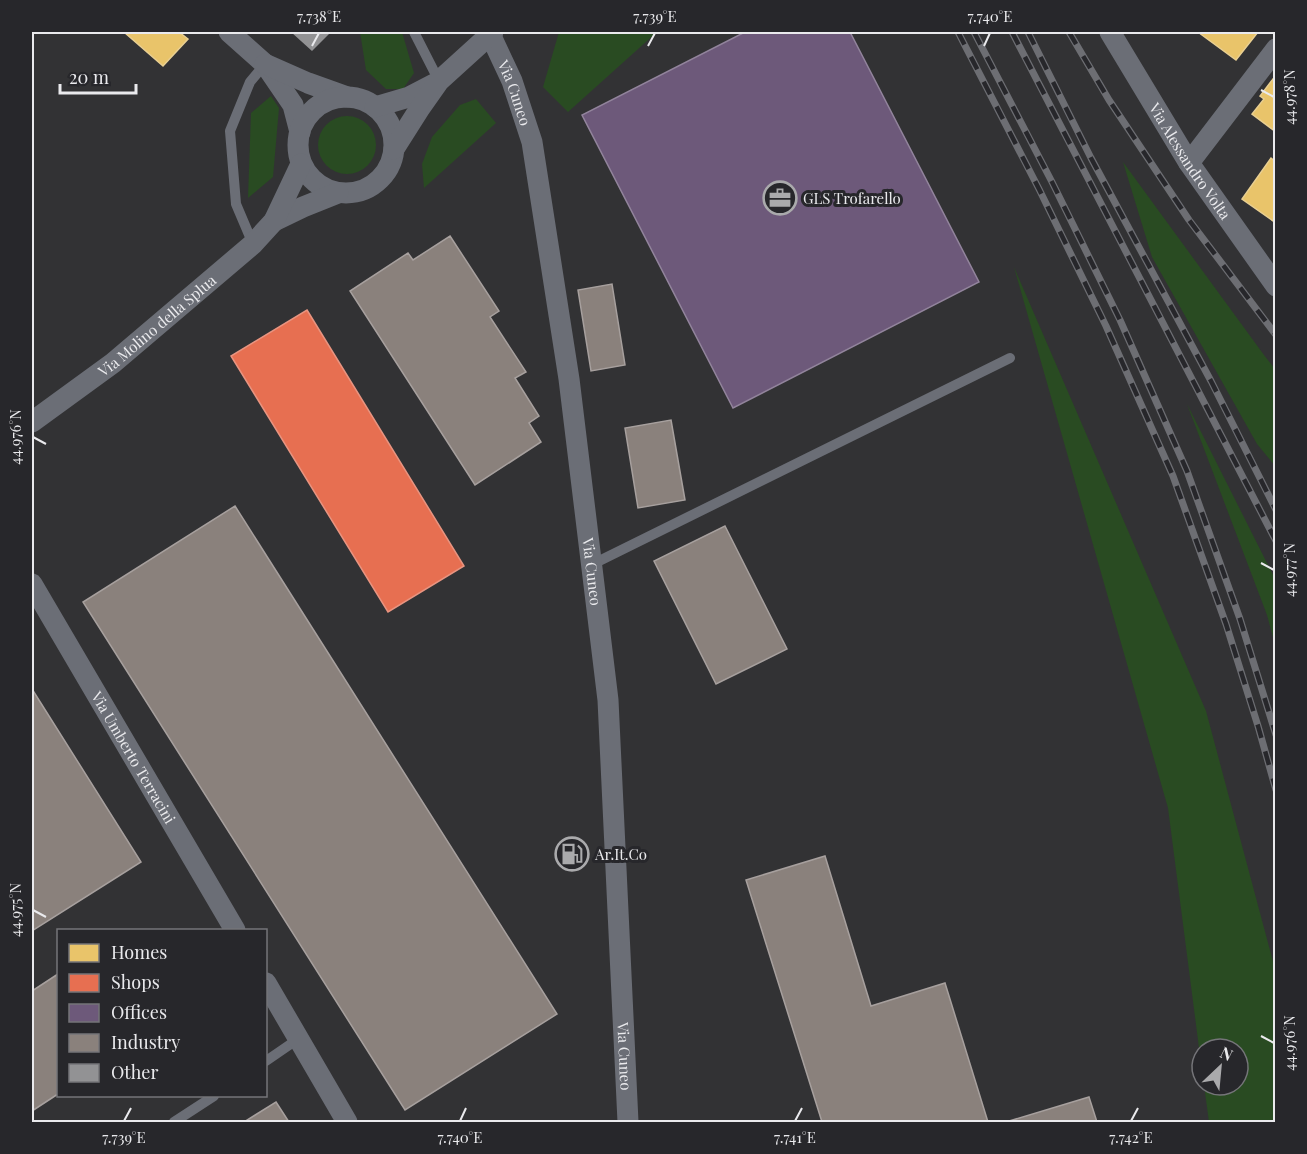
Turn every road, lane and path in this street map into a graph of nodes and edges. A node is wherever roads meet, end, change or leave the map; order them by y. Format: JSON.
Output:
{"nodes":[{"id":1,"x":229,"y":32,"type":"edge"},
{"id":2,"x":414,"y":32,"type":"edge"},
{"id":3,"x":1110,"y":32,"type":"edge"},
{"id":4,"x":492,"y":33,"type":"edge"},
{"id":5,"x":1275,"y":49,"type":"edge"},
{"id":6,"x":265,"y":64,"type":"junction"},
{"id":7,"x":439,"y":81,"type":"junction"},
{"id":8,"x":346,"y":97,"type":"junction"},
{"id":9,"x":375,"y":107,"type":"junction"},
{"id":10,"x":300,"y":132,"type":"junction"},
{"id":11,"x":394,"y":149,"type":"junction"},
{"id":12,"x":1189,"y":163,"type":"junction"},
{"id":13,"x":301,"y":164,"type":"junction"},
{"id":14,"x":338,"y":193,"type":"junction"},
{"id":15,"x":274,"y":221,"type":"junction"},
{"id":16,"x":253,"y":244,"type":"junction"},
{"id":17,"x":1275,"y":285,"type":"edge"},
{"id":18,"x":1010,"y":358,"type":"dead end"},
{"id":19,"x":32,"y":422,"type":"edge"},
{"id":20,"x":591,"y":565,"type":"junction"},
{"id":21,"x":32,"y":584,"type":"edge"},
{"id":22,"x":234,"y":929,"type":"edge"},
{"id":23,"x":267,"y":985,"type":"edge"},
{"id":24,"x":298,"y":1039,"type":"junction"},
{"id":25,"x":267,"y":1060,"type":"edge"},
{"id":26,"x":211,"y":1097,"type":"edge"},
{"id":27,"x":174,"y":1122,"type":"edge"},
{"id":28,"x":347,"y":1122,"type":"edge"},
{"id":29,"x":627,"y":1122,"type":"edge"}],
"edges":[{"from":1,"to":6,"type":"street"},
{"from":2,"to":7,"type":"lane"},
{"from":3,"to":12,"type":"street","name":"Via Alessandro Volta"},
{"from":4,"to":7,"type":"street"},
{"from":4,"to":20,"type":"street","name":"Via Cuneo"},
{"from":5,"to":12,"type":"street"},
{"from":6,"to":8,"type":"street"},
{"from":6,"to":10,"type":"street"},
{"from":6,"to":16,"type":"lane"},
{"from":7,"to":9,"type":"street"},
{"from":7,"to":11,"type":"street"},
{"from":8,"to":9,"type":"street"},
{"from":8,"to":10,"type":"street"},
{"from":9,"to":11,"type":"street"},
{"from":10,"to":13,"type":"street"},
{"from":11,"to":14,"type":"street"},
{"from":12,"to":17,"type":"street","name":"Via Alessandro Volta"},
{"from":13,"to":14,"type":"street"},
{"from":13,"to":15,"type":"street","name":"Via Molino della Splua"},
{"from":14,"to":15,"type":"street","name":"Via Molino della Splua"},
{"from":15,"to":16,"type":"street","name":"Via Molino della Splua"},
{"from":16,"to":19,"type":"street","name":"Via Molino della Splua"},
{"from":18,"to":20,"type":"lane"},
{"from":20,"to":29,"type":"street","name":"Via Cuneo"},
{"from":21,"to":22,"type":"street","name":"Via Umberto Terracini"},
{"from":23,"to":24,"type":"street"},
{"from":24,"to":25,"type":"lane"},
{"from":24,"to":28,"type":"street"},
{"from":26,"to":27,"type":"lane"}]}
